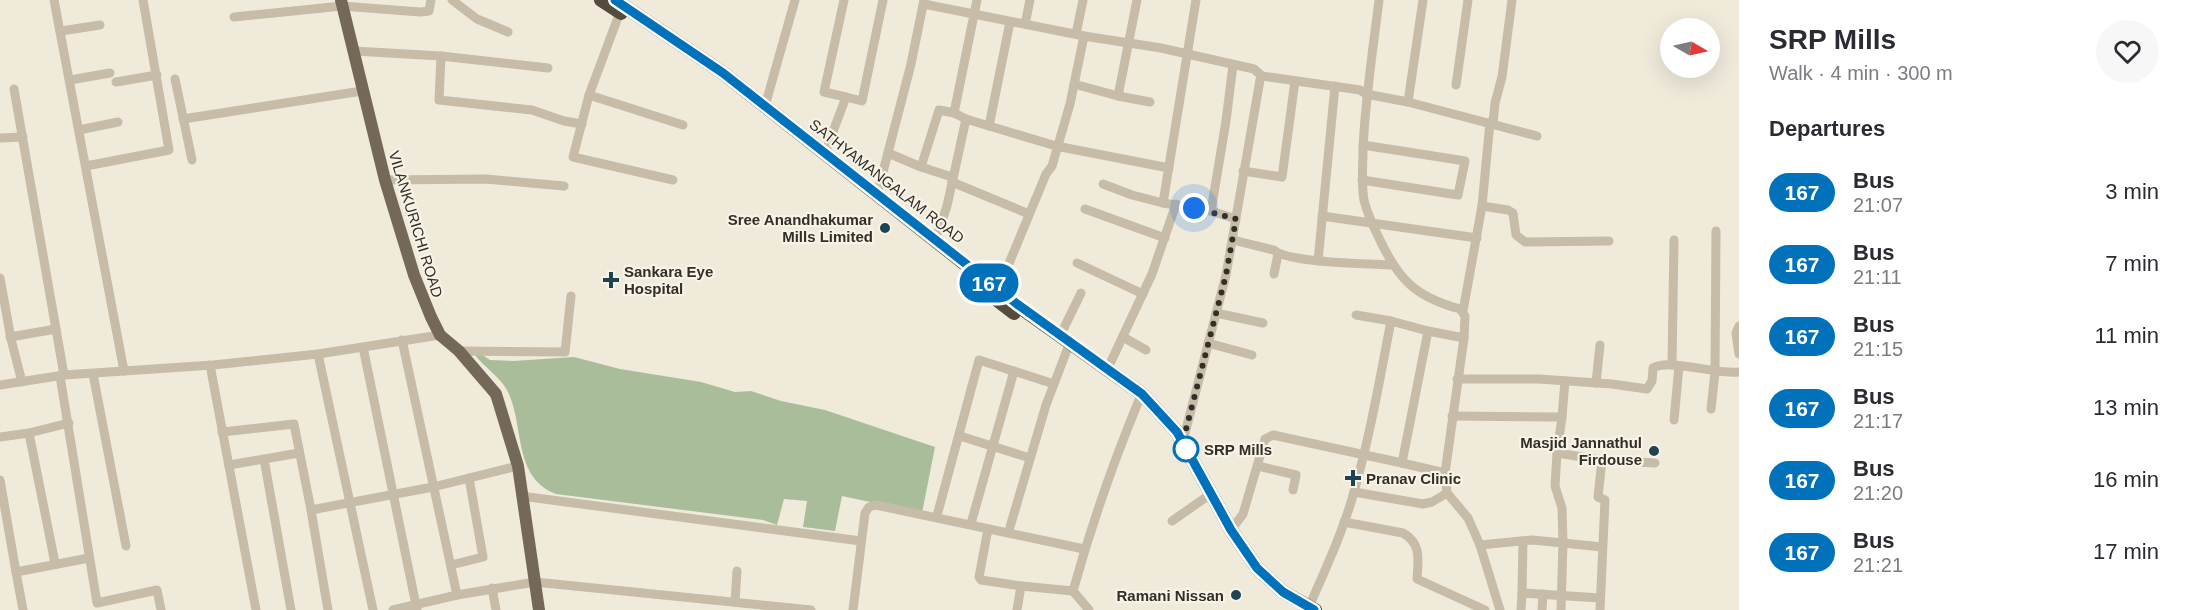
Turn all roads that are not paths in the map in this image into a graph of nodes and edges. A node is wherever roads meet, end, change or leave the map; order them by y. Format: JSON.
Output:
{"nodes":[{"id":1,"x":54,"y":0,"type":"edge"},
{"id":2,"x":143,"y":0,"type":"edge"},
{"id":3,"x":431,"y":0,"type":"edge"},
{"id":4,"x":452,"y":0,"type":"edge"},
{"id":5,"x":601,"y":0,"type":"edge"},
{"id":6,"x":795,"y":0,"type":"edge"},
{"id":7,"x":844,"y":0,"type":"edge"},
{"id":8,"x":883,"y":0,"type":"edge"},
{"id":9,"x":977,"y":0,"type":"edge"},
{"id":10,"x":1030,"y":0,"type":"edge"},
{"id":11,"x":1083,"y":0,"type":"edge"},
{"id":12,"x":1137,"y":0,"type":"edge"},
{"id":13,"x":1197,"y":0,"type":"edge"},
{"id":14,"x":1379,"y":0,"type":"edge"},
{"id":15,"x":1423,"y":0,"type":"edge"},
{"id":16,"x":1468,"y":0,"type":"edge"},
{"id":17,"x":1512,"y":0,"type":"edge"},
{"id":18,"x":924,"y":2,"type":"edge"},
{"id":19,"x":341,"y":3,"type":"edge"},
{"id":20,"x":617,"y":6,"type":"edge"},
{"id":21,"x":973,"y":14,"type":"junction"},
{"id":22,"x":234,"y":17,"type":"dead end"},
{"id":23,"x":1010,"y":22,"type":"junction"},
{"id":24,"x":1025,"y":24,"type":"junction"},
{"id":25,"x":100,"y":25,"type":"dead end"},
{"id":26,"x":60,"y":31,"type":"junction"},
{"id":27,"x":508,"y":32,"type":"dead end"},
{"id":28,"x":1080,"y":35,"type":"junction"},
{"id":29,"x":1129,"y":44,"type":"junction"},
{"id":30,"x":354,"y":51,"type":"junction"},
{"id":31,"x":1186,"y":55,"type":"junction"},
{"id":32,"x":441,"y":56,"type":"junction"},
{"id":33,"x":1233,"y":65,"type":"junction"},
{"id":34,"x":548,"y":68,"type":"dead end"},
{"id":35,"x":110,"y":73,"type":"dead end"},
{"id":36,"x":157,"y":75,"type":"junction"},
{"id":37,"x":1262,"y":76,"type":"junction"},
{"id":38,"x":175,"y":79,"type":"dead end"},
{"id":39,"x":70,"y":80,"type":"junction"},
{"id":40,"x":1295,"y":81,"type":"junction"},
{"id":41,"x":116,"y":82,"type":"dead end"},
{"id":42,"x":1074,"y":84,"type":"junction"},
{"id":43,"x":1456,"y":85,"type":"dead end"},
{"id":44,"x":1335,"y":86,"type":"junction"},
{"id":45,"x":14,"y":89,"type":"dead end"},
{"id":46,"x":362,"y":91,"type":"junction"},
{"id":47,"x":589,"y":94,"type":"junction"},
{"id":48,"x":1366,"y":94,"type":"junction"},
{"id":49,"x":1118,"y":96,"type":"junction"},
{"id":50,"x":846,"y":97,"type":"junction"},
{"id":51,"x":1150,"y":102,"type":"dead end"},
{"id":52,"x":1408,"y":102,"type":"junction"},
{"id":53,"x":765,"y":106,"type":"junction"},
{"id":54,"x":954,"y":113,"type":"junction"},
{"id":55,"x":183,"y":118,"type":"junction"},
{"id":56,"x":966,"y":119,"type":"junction"},
{"id":57,"x":118,"y":122,"type":"dead end"},
{"id":58,"x":1491,"y":123,"type":"junction"},
{"id":59,"x":582,"y":124,"type":"junction"},
{"id":60,"x":683,"y":125,"type":"dead end"},
{"id":61,"x":989,"y":126,"type":"junction"},
{"id":62,"x":79,"y":130,"type":"junction"},
{"id":63,"x":1537,"y":136,"type":"dead end"},
{"id":64,"x":23,"y":137,"type":"junction"},
{"id":65,"x":0,"y":138,"type":"edge"},
{"id":66,"x":1364,"y":145,"type":"junction"},
{"id":67,"x":1056,"y":146,"type":"junction"},
{"id":68,"x":825,"y":153,"type":"junction"},
{"id":69,"x":888,"y":153,"type":"junction"},
{"id":70,"x":192,"y":160,"type":"dead end"},
{"id":71,"x":86,"y":166,"type":"junction"},
{"id":72,"x":921,"y":167,"type":"junction"},
{"id":73,"x":1169,"y":168,"type":"junction"},
{"id":74,"x":1243,"y":171,"type":"junction"},
{"id":75,"x":952,"y":179,"type":"junction"},
{"id":76,"x":385,"y":180,"type":"junction"},
{"id":77,"x":673,"y":180,"type":"dead end"},
{"id":78,"x":1362,"y":180,"type":"junction"},
{"id":79,"x":1102,"y":184,"type":"dead end"},
{"id":80,"x":564,"y":186,"type":"dead end"},
{"id":81,"x":877,"y":195,"type":"junction"},
{"id":82,"x":1163,"y":203,"type":"junction"},
{"id":83,"x":1176,"y":204,"type":"junction"},
{"id":84,"x":1482,"y":206,"type":"junction"},
{"id":85,"x":1085,"y":209,"type":"dead end"},
{"id":86,"x":1211,"y":211,"type":"junction"},
{"id":87,"x":1029,"y":214,"type":"junction"},
{"id":88,"x":1322,"y":216,"type":"junction"},
{"id":89,"x":1236,"y":219,"type":"junction"},
{"id":90,"x":1372,"y":223,"type":"junction"},
{"id":91,"x":1716,"y":231,"type":"dead end"},
{"id":92,"x":1165,"y":238,"type":"junction"},
{"id":93,"x":1477,"y":238,"type":"junction"},
{"id":94,"x":1233,"y":240,"type":"junction"},
{"id":95,"x":1674,"y":240,"type":"dead end"},
{"id":96,"x":935,"y":241,"type":"junction"},
{"id":97,"x":1609,"y":241,"type":"dead end"},
{"id":98,"x":1278,"y":254,"type":"junction"},
{"id":99,"x":1318,"y":261,"type":"junction"},
{"id":100,"x":1077,"y":263,"type":"dead end"},
{"id":101,"x":1392,"y":265,"type":"junction"},
{"id":102,"x":1274,"y":274,"type":"dead end"},
{"id":103,"x":0,"y":278,"type":"edge"},
{"id":104,"x":1081,"y":293,"type":"dead end"},
{"id":105,"x":1143,"y":294,"type":"junction"},
{"id":106,"x":571,"y":296,"type":"dead end"},
{"id":107,"x":1003,"y":298,"type":"junction"},
{"id":108,"x":2,"y":304,"type":"edge"},
{"id":109,"x":1463,"y":311,"type":"junction"},
{"id":110,"x":1216,"y":313,"type":"junction"},
{"id":111,"x":1356,"y":315,"type":"dead end"},
{"id":112,"x":1391,"y":321,"type":"junction"},
{"id":113,"x":1263,"y":323,"type":"dead end"},
{"id":114,"x":1739,"y":326,"type":"edge"},
{"id":115,"x":57,"y":329,"type":"junction"},
{"id":116,"x":1428,"y":331,"type":"junction"},
{"id":117,"x":440,"y":335,"type":"junction"},
{"id":118,"x":1060,"y":336,"type":"junction"},
{"id":119,"x":1123,"y":337,"type":"junction"},
{"id":120,"x":10,"y":338,"type":"junction"},
{"id":121,"x":1464,"y":338,"type":"junction"},
{"id":122,"x":402,"y":340,"type":"junction"},
{"id":123,"x":0,"y":341,"type":"edge"},
{"id":124,"x":1208,"y":343,"type":"junction"},
{"id":125,"x":1600,"y":345,"type":"dead end"},
{"id":126,"x":363,"y":347,"type":"junction"},
{"id":127,"x":1067,"y":350,"type":"junction"},
{"id":128,"x":1146,"y":350,"type":"dead end"},
{"id":129,"x":459,"y":351,"type":"junction"},
{"id":130,"x":318,"y":354,"type":"junction"},
{"id":131,"x":1739,"y":354,"type":"edge"},
{"id":132,"x":1252,"y":355,"type":"dead end"},
{"id":133,"x":210,"y":365,"type":"junction"},
{"id":134,"x":1675,"y":365,"type":"junction"},
{"id":135,"x":1108,"y":368,"type":"junction"},
{"id":136,"x":124,"y":371,"type":"junction"},
{"id":137,"x":1014,"y":371,"type":"junction"},
{"id":138,"x":1715,"y":372,"type":"junction"},
{"id":139,"x":1739,"y":372,"type":"edge"},
{"id":140,"x":93,"y":374,"type":"junction"},
{"id":141,"x":62,"y":376,"type":"junction"},
{"id":142,"x":1457,"y":379,"type":"junction"},
{"id":143,"x":1565,"y":381,"type":"junction"},
{"id":144,"x":22,"y":382,"type":"junction"},
{"id":145,"x":1596,"y":383,"type":"junction"},
{"id":146,"x":1054,"y":384,"type":"junction"},
{"id":147,"x":0,"y":385,"type":"edge"},
{"id":148,"x":1138,"y":400,"type":"junction"},
{"id":149,"x":1711,"y":409,"type":"dead end"},
{"id":150,"x":1452,"y":416,"type":"junction"},
{"id":151,"x":1562,"y":417,"type":"junction"},
{"id":152,"x":1674,"y":420,"type":"dead end"},
{"id":153,"x":69,"y":423,"type":"junction"},
{"id":154,"x":222,"y":432,"type":"junction"},
{"id":155,"x":29,"y":433,"type":"junction"},
{"id":156,"x":960,"y":436,"type":"junction"},
{"id":157,"x":0,"y":437,"type":"edge"},
{"id":158,"x":1183,"y":441,"type":"junction"},
{"id":159,"x":993,"y":446,"type":"junction"},
{"id":160,"x":299,"y":453,"type":"junction"},
{"id":161,"x":1557,"y":453,"type":"junction"},
{"id":162,"x":1362,"y":455,"type":"junction"},
{"id":163,"x":1030,"y":458,"type":"junction"},
{"id":164,"x":264,"y":459,"type":"junction"},
{"id":165,"x":1602,"y":460,"type":"junction"},
{"id":166,"x":1402,"y":463,"type":"junction"},
{"id":167,"x":1655,"y":464,"type":"dead end"},
{"id":168,"x":229,"y":465,"type":"junction"},
{"id":169,"x":518,"y":466,"type":"junction"},
{"id":170,"x":1258,"y":466,"type":"junction"},
{"id":171,"x":1445,"y":472,"type":"junction"},
{"id":172,"x":469,"y":478,"type":"junction"},
{"id":173,"x":0,"y":480,"type":"edge"},
{"id":174,"x":433,"y":487,"type":"junction"},
{"id":175,"x":1293,"y":490,"type":"dead end"},
{"id":176,"x":1354,"y":492,"type":"junction"},
{"id":177,"x":1447,"y":493,"type":"junction"},
{"id":178,"x":393,"y":494,"type":"junction"},
{"id":179,"x":521,"y":496,"type":"junction"},
{"id":180,"x":1205,"y":498,"type":"junction"},
{"id":181,"x":351,"y":501,"type":"junction"},
{"id":182,"x":311,"y":510,"type":"junction"},
{"id":183,"x":938,"y":512,"type":"dead end"},
{"id":184,"x":972,"y":520,"type":"dead end"},
{"id":185,"x":1172,"y":521,"type":"dead end"},
{"id":186,"x":1344,"y":522,"type":"junction"},
{"id":187,"x":1010,"y":527,"type":"dead end"},
{"id":188,"x":988,"y":529,"type":"junction"},
{"id":189,"x":1231,"y":530,"type":"junction"},
{"id":190,"x":861,"y":541,"type":"junction"},
{"id":191,"x":1523,"y":541,"type":"junction"},
{"id":192,"x":1563,"y":543,"type":"junction"},
{"id":193,"x":1480,"y":544,"type":"junction"},
{"id":194,"x":126,"y":546,"type":"dead end"},
{"id":195,"x":1602,"y":547,"type":"junction"},
{"id":196,"x":1084,"y":549,"type":"junction"},
{"id":197,"x":89,"y":558,"type":"junction"},
{"id":198,"x":55,"y":563,"type":"junction"},
{"id":199,"x":451,"y":566,"type":"junction"},
{"id":200,"x":738,"y":571,"type":"dead end"},
{"id":201,"x":16,"y":572,"type":"junction"},
{"id":202,"x":535,"y":582,"type":"junction"},
{"id":203,"x":1021,"y":586,"type":"junction"},
{"id":204,"x":492,"y":588,"type":"junction"},
{"id":205,"x":1073,"y":591,"type":"junction"},
{"id":206,"x":1522,"y":593,"type":"junction"},
{"id":207,"x":1543,"y":594,"type":"junction"},
{"id":208,"x":457,"y":595,"type":"junction"},
{"id":209,"x":1562,"y":595,"type":"junction"},
{"id":210,"x":1600,"y":598,"type":"junction"},
{"id":211,"x":735,"y":602,"type":"junction"},
{"id":212,"x":416,"y":608,"type":"edge"},
{"id":213,"x":1308,"y":609,"type":"edge"},
{"id":214,"x":23,"y":610,"type":"edge"},
{"id":215,"x":161,"y":610,"type":"edge"},
{"id":216,"x":256,"y":610,"type":"edge"},
{"id":217,"x":291,"y":610,"type":"edge"},
{"id":218,"x":328,"y":610,"type":"edge"},
{"id":219,"x":374,"y":610,"type":"edge"},
{"id":220,"x":393,"y":610,"type":"edge"},
{"id":221,"x":496,"y":610,"type":"edge"},
{"id":222,"x":539,"y":610,"type":"edge"},
{"id":223,"x":811,"y":610,"type":"edge"},
{"id":224,"x":853,"y":610,"type":"edge"},
{"id":225,"x":1017,"y":610,"type":"edge"},
{"id":226,"x":1089,"y":610,"type":"edge"},
{"id":227,"x":1485,"y":610,"type":"edge"},
{"id":228,"x":1500,"y":610,"type":"edge"},
{"id":229,"x":1521,"y":610,"type":"edge"},
{"id":230,"x":1542,"y":610,"type":"edge"},
{"id":231,"x":1561,"y":610,"type":"edge"},
{"id":232,"x":1600,"y":610,"type":"edge"}],
"edges":[{"from":1,"to":26,"type":"street"},
{"from":2,"to":36,"type":"street"},
{"from":3,"to":19,"type":"street"},
{"from":4,"to":27,"type":"street"},
{"from":5,"to":20,"type":"highway"},
{"from":6,"to":53,"type":"street"},
{"from":7,"to":50,"type":"street"},
{"from":8,"to":50,"type":"street"},
{"from":9,"to":21,"type":"street"},
{"from":10,"to":24,"type":"street"},
{"from":11,"to":28,"type":"street"},
{"from":12,"to":29,"type":"street"},
{"from":13,"to":31,"type":"street"},
{"from":14,"to":48,"type":"street"},
{"from":15,"to":52,"type":"street"},
{"from":16,"to":43,"type":"street"},
{"from":17,"to":58,"type":"street"},
{"from":18,"to":21,"type":"street"},
{"from":18,"to":69,"type":"street"},
{"from":19,"to":22,"type":"street"},
{"from":19,"to":30,"type":"main road","name":"VILANKURICHI ROAD"},
{"from":20,"to":47,"type":"street"},
{"from":20,"to":53,"type":"highway","name":"SATHYAMANGALAM ROAD"},
{"from":20,"to":107,"type":"highway"},
{"from":21,"to":23,"type":"street"},
{"from":21,"to":54,"type":"street"},
{"from":23,"to":24,"type":"street"},
{"from":23,"to":61,"type":"street"},
{"from":24,"to":28,"type":"street"},
{"from":25,"to":26,"type":"street"},
{"from":26,"to":39,"type":"street"},
{"from":28,"to":29,"type":"street"},
{"from":28,"to":42,"type":"street"},
{"from":29,"to":31,"type":"street"},
{"from":29,"to":49,"type":"street"},
{"from":30,"to":32,"type":"street"},
{"from":30,"to":46,"type":"main road","name":"VILANKURICHI ROAD"},
{"from":31,"to":33,"type":"street"},
{"from":31,"to":73,"type":"street"},
{"from":32,"to":34,"type":"street"},
{"from":32,"to":59,"type":"street"},
{"from":33,"to":37,"type":"street"},
{"from":33,"to":86,"type":"street"},
{"from":35,"to":39,"type":"street"},
{"from":36,"to":41,"type":"street"},
{"from":36,"to":71,"type":"street"},
{"from":37,"to":40,"type":"street"},
{"from":37,"to":74,"type":"street"},
{"from":38,"to":55,"type":"street"},
{"from":39,"to":62,"type":"street"},
{"from":40,"to":44,"type":"street"},
{"from":40,"to":74,"type":"street"},
{"from":42,"to":49,"type":"street"},
{"from":42,"to":67,"type":"street"},
{"from":44,"to":48,"type":"street"},
{"from":44,"to":88,"type":"street"},
{"from":45,"to":64,"type":"street"},
{"from":46,"to":55,"type":"street"},
{"from":46,"to":76,"type":"main road","name":"VILANKURICHI ROAD"},
{"from":47,"to":59,"type":"street"},
{"from":47,"to":60,"type":"street"},
{"from":48,"to":52,"type":"street"},
{"from":48,"to":66,"type":"street"},
{"from":49,"to":51,"type":"street"},
{"from":50,"to":68,"type":"street"},
{"from":52,"to":58,"type":"street"},
{"from":53,"to":68,"type":"highway","name":"SATHYAMANGALAM ROAD"},
{"from":54,"to":56,"type":"street"},
{"from":54,"to":72,"type":"street"},
{"from":55,"to":70,"type":"street"},
{"from":56,"to":61,"type":"street"},
{"from":56,"to":75,"type":"street"},
{"from":57,"to":62,"type":"street"},
{"from":58,"to":63,"type":"street"},
{"from":58,"to":84,"type":"street"},
{"from":59,"to":77,"type":"street"},
{"from":61,"to":67,"type":"street"},
{"from":62,"to":71,"type":"street"},
{"from":64,"to":65,"type":"street"},
{"from":64,"to":115,"type":"street"},
{"from":66,"to":78,"type":"street"},
{"from":66,"to":78,"type":"street"},
{"from":67,"to":73,"type":"street"},
{"from":67,"to":87,"type":"street"},
{"from":68,"to":81,"type":"highway","name":"SATHYAMANGALAM ROAD"},
{"from":69,"to":72,"type":"street"},
{"from":69,"to":81,"type":"street"},
{"from":71,"to":136,"type":"street"},
{"from":72,"to":75,"type":"street"},
{"from":73,"to":82,"type":"street"},
{"from":74,"to":89,"type":"street"},
{"from":75,"to":87,"type":"street"},
{"from":75,"to":96,"type":"street"},
{"from":76,"to":80,"type":"street"},
{"from":76,"to":117,"type":"main road","name":"VILANKURICHI ROAD"},
{"from":78,"to":90,"type":"street"},
{"from":79,"to":82,"type":"street"},
{"from":81,"to":96,"type":"highway","name":"SATHYAMANGALAM ROAD"},
{"from":82,"to":83,"type":"street"},
{"from":83,"to":86,"type":"street"},
{"from":83,"to":92,"type":"street"},
{"from":84,"to":93,"type":"street"},
{"from":84,"to":97,"type":"street"},
{"from":85,"to":92,"type":"street"},
{"from":86,"to":89,"type":"street"},
{"from":87,"to":107,"type":"street"},
{"from":88,"to":90,"type":"street"},
{"from":88,"to":99,"type":"street"},
{"from":89,"to":94,"type":"street"},
{"from":90,"to":93,"type":"street"},
{"from":90,"to":101,"type":"street"},
{"from":91,"to":138,"type":"street"},
{"from":92,"to":105,"type":"street"},
{"from":93,"to":109,"type":"street"},
{"from":94,"to":98,"type":"street"},
{"from":94,"to":110,"type":"street"},
{"from":95,"to":134,"type":"street"},
{"from":96,"to":107,"type":"highway","name":"SATHYAMANGALAM ROAD"},
{"from":98,"to":99,"type":"street"},
{"from":98,"to":102,"type":"street"},
{"from":99,"to":101,"type":"street"},
{"from":100,"to":105,"type":"street"},
{"from":101,"to":109,"type":"street"},
{"from":103,"to":108,"type":"street"},
{"from":104,"to":118,"type":"street"},
{"from":105,"to":119,"type":"street"},
{"from":106,"to":129,"type":"street"},
{"from":107,"to":118,"type":"highway","name":"SATHYAMANGALAM ROAD"},
{"from":107,"to":127,"type":"highway"},
{"from":108,"to":120,"type":"street"},
{"from":109,"to":121,"type":"street"},
{"from":110,"to":113,"type":"street"},
{"from":110,"to":124,"type":"street"},
{"from":111,"to":112,"type":"street"},
{"from":112,"to":116,"type":"street"},
{"from":112,"to":162,"type":"street"},
{"from":114,"to":131,"type":"street"},
{"from":115,"to":120,"type":"street"},
{"from":115,"to":141,"type":"street"},
{"from":116,"to":121,"type":"street"},
{"from":116,"to":166,"type":"street"},
{"from":117,"to":122,"type":"street"},
{"from":117,"to":129,"type":"main road","name":"VILANKURICHI ROAD"},
{"from":118,"to":135,"type":"highway","name":"SATHYAMANGALAM ROAD"},
{"from":119,"to":128,"type":"street"},
{"from":119,"to":135,"type":"street"},
{"from":120,"to":123,"type":"street"},
{"from":120,"to":144,"type":"street"},
{"from":121,"to":142,"type":"street"},
{"from":122,"to":126,"type":"street"},
{"from":122,"to":174,"type":"street"},
{"from":124,"to":132,"type":"street"},
{"from":124,"to":158,"type":"street"},
{"from":125,"to":145,"type":"street"},
{"from":126,"to":130,"type":"street"},
{"from":126,"to":178,"type":"street"},
{"from":127,"to":146,"type":"street"},
{"from":127,"to":148,"type":"highway"},
{"from":129,"to":169,"type":"main road","name":"VILANKURICHI ROAD"},
{"from":130,"to":133,"type":"street"},
{"from":130,"to":181,"type":"street"},
{"from":133,"to":136,"type":"street"},
{"from":133,"to":154,"type":"street"},
{"from":134,"to":138,"type":"street"},
{"from":134,"to":145,"type":"street"},
{"from":134,"to":152,"type":"street"},
{"from":135,"to":158,"type":"highway","name":"SATHYAMANGALAM ROAD"},
{"from":136,"to":140,"type":"street"},
{"from":137,"to":146,"type":"street"},
{"from":137,"to":156,"type":"street"},
{"from":137,"to":159,"type":"street"},
{"from":138,"to":139,"type":"street"},
{"from":138,"to":149,"type":"street"},
{"from":140,"to":141,"type":"street"},
{"from":140,"to":194,"type":"street"},
{"from":141,"to":144,"type":"street"},
{"from":141,"to":153,"type":"street"},
{"from":142,"to":143,"type":"street"},
{"from":142,"to":150,"type":"street"},
{"from":143,"to":145,"type":"street"},
{"from":143,"to":151,"type":"street"},
{"from":144,"to":147,"type":"street"},
{"from":146,"to":163,"type":"street"},
{"from":148,"to":180,"type":"highway"},
{"from":148,"to":196,"type":"street"},
{"from":150,"to":151,"type":"street"},
{"from":150,"to":171,"type":"street"},
{"from":151,"to":161,"type":"street"},
{"from":153,"to":155,"type":"street"},
{"from":153,"to":197,"type":"street"},
{"from":154,"to":160,"type":"street"},
{"from":154,"to":168,"type":"street"},
{"from":155,"to":157,"type":"street"},
{"from":155,"to":198,"type":"street"},
{"from":156,"to":159,"type":"street"},
{"from":156,"to":183,"type":"street"},
{"from":158,"to":189,"type":"highway","name":"SATHYAMANGALAM ROAD"},
{"from":159,"to":163,"type":"street"},
{"from":159,"to":184,"type":"street"},
{"from":160,"to":164,"type":"street"},
{"from":160,"to":182,"type":"street"},
{"from":161,"to":165,"type":"street"},
{"from":161,"to":192,"type":"street"},
{"from":162,"to":166,"type":"street"},
{"from":162,"to":170,"type":"street"},
{"from":162,"to":176,"type":"street"},
{"from":163,"to":187,"type":"street"},
{"from":164,"to":168,"type":"street"},
{"from":164,"to":217,"type":"street"},
{"from":165,"to":167,"type":"street"},
{"from":165,"to":195,"type":"street"},
{"from":166,"to":171,"type":"street"},
{"from":168,"to":216,"type":"street"},
{"from":169,"to":172,"type":"street"},
{"from":169,"to":179,"type":"main road","name":"VILANKURICHI ROAD"},
{"from":170,"to":175,"type":"street"},
{"from":170,"to":189,"type":"street"},
{"from":171,"to":177,"type":"street"},
{"from":172,"to":174,"type":"street"},
{"from":172,"to":199,"type":"street"},
{"from":173,"to":201,"type":"street"},
{"from":174,"to":178,"type":"street"},
{"from":174,"to":199,"type":"street"},
{"from":176,"to":177,"type":"street"},
{"from":176,"to":186,"type":"street"},
{"from":177,"to":193,"type":"street"},
{"from":178,"to":181,"type":"street"},
{"from":178,"to":212,"type":"street"},
{"from":179,"to":190,"type":"street"},
{"from":179,"to":202,"type":"main road","name":"VILANKURICHI ROAD"},
{"from":180,"to":185,"type":"street"},
{"from":180,"to":213,"type":"highway"},
{"from":181,"to":182,"type":"street"},
{"from":181,"to":219,"type":"street"},
{"from":182,"to":218,"type":"street"},
{"from":186,"to":213,"type":"street"},
{"from":186,"to":227,"type":"street"},
{"from":188,"to":190,"type":"street"},
{"from":188,"to":196,"type":"street"},
{"from":188,"to":203,"type":"street"},
{"from":189,"to":213,"type":"highway","name":"SATHYAMANGALAM ROAD"},
{"from":190,"to":224,"type":"street"},
{"from":191,"to":192,"type":"street"},
{"from":191,"to":193,"type":"street"},
{"from":191,"to":206,"type":"street"},
{"from":192,"to":195,"type":"street"},
{"from":192,"to":209,"type":"street"},
{"from":193,"to":228,"type":"street"},
{"from":195,"to":210,"type":"street"},
{"from":196,"to":205,"type":"street"},
{"from":197,"to":198,"type":"street"},
{"from":197,"to":215,"type":"street"},
{"from":198,"to":201,"type":"street"},
{"from":199,"to":208,"type":"street"},
{"from":200,"to":211,"type":"street"},
{"from":201,"to":214,"type":"street"},
{"from":202,"to":204,"type":"street"},
{"from":202,"to":211,"type":"street"},
{"from":202,"to":222,"type":"main road","name":"VILANKURICHI ROAD"},
{"from":203,"to":205,"type":"street"},
{"from":203,"to":225,"type":"street"},
{"from":204,"to":208,"type":"street"},
{"from":204,"to":221,"type":"street"},
{"from":205,"to":226,"type":"street"},
{"from":206,"to":207,"type":"street"},
{"from":206,"to":229,"type":"street"},
{"from":207,"to":209,"type":"street"},
{"from":207,"to":230,"type":"street"},
{"from":208,"to":212,"type":"street"},
{"from":209,"to":210,"type":"street"},
{"from":209,"to":231,"type":"street"},
{"from":210,"to":232,"type":"street"},
{"from":211,"to":223,"type":"street"},
{"from":212,"to":220,"type":"street"}]}
